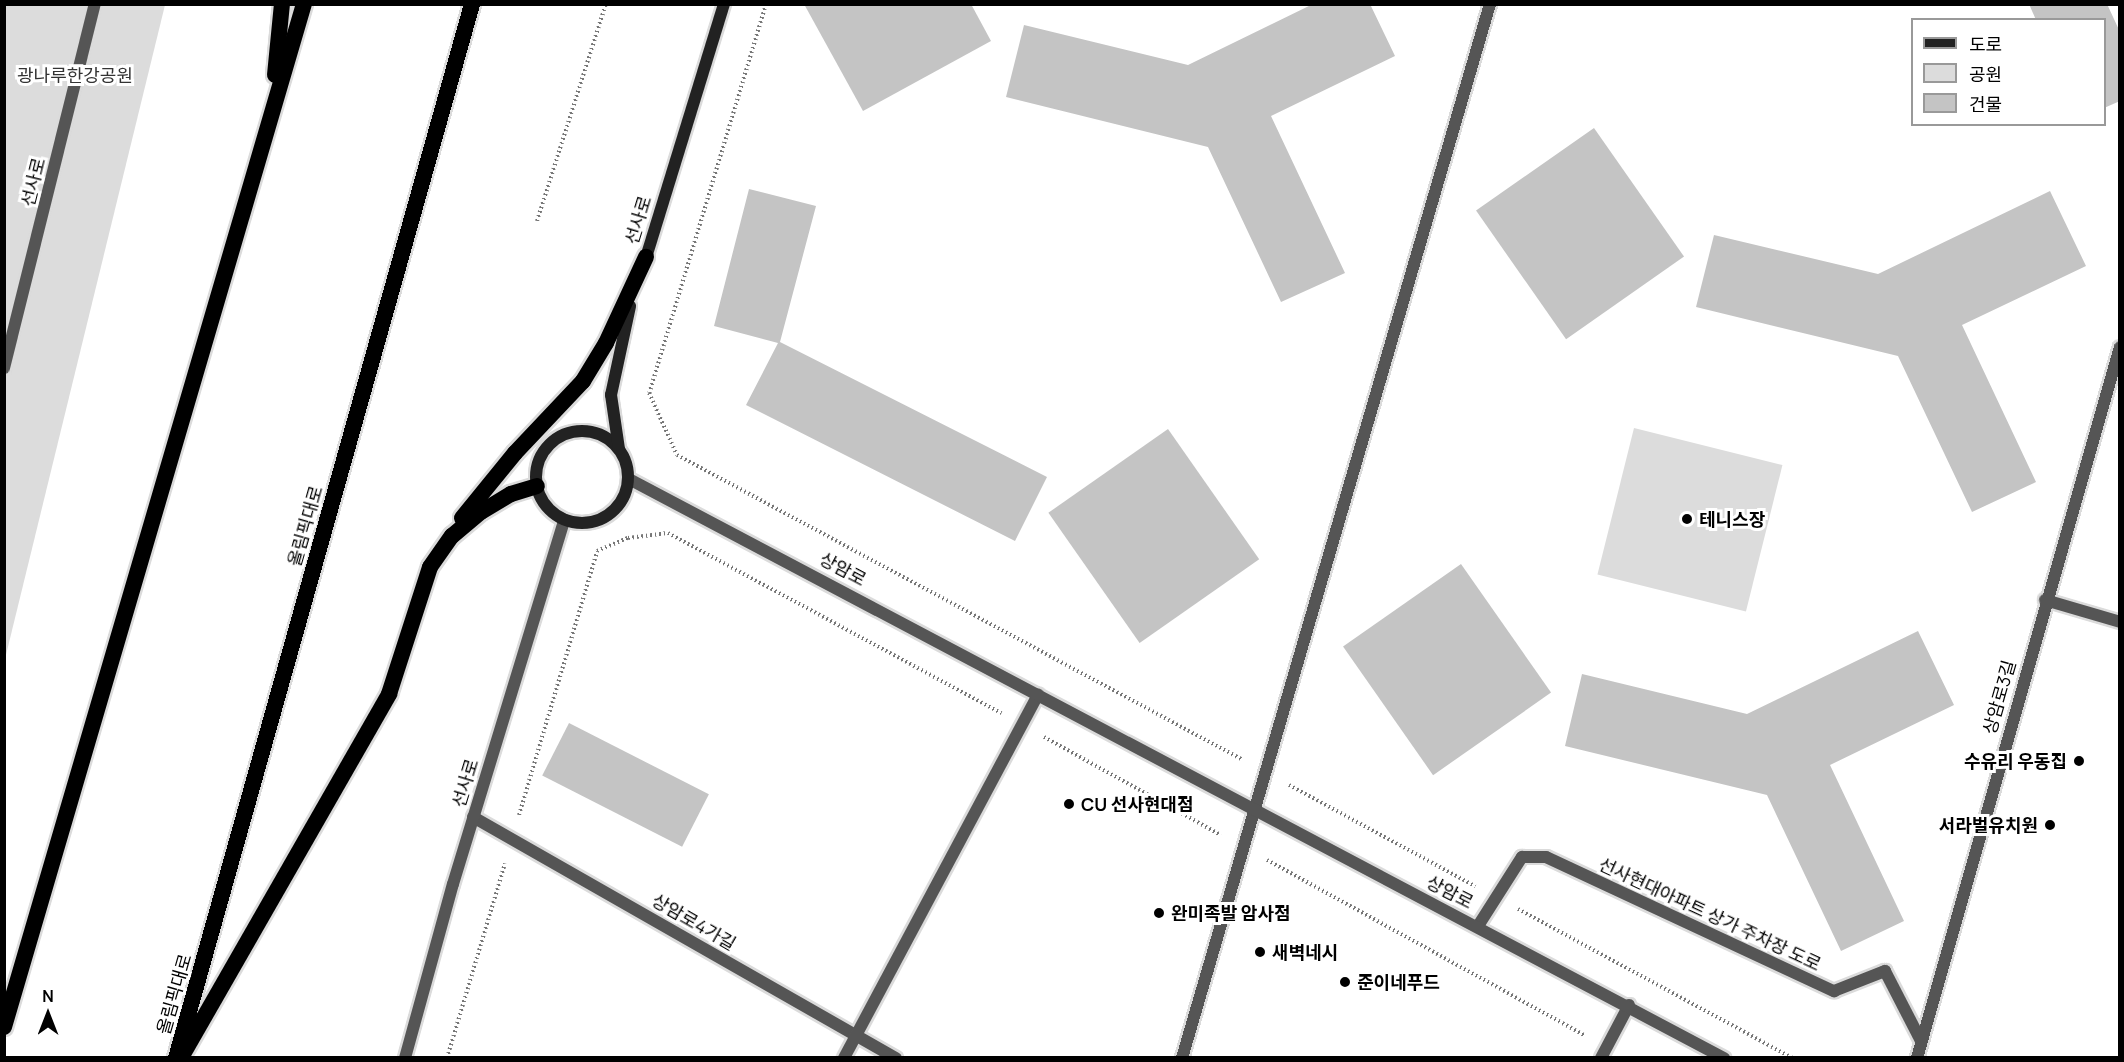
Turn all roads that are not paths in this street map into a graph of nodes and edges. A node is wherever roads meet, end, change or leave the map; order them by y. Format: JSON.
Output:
{"nodes":[{"id":1,"x":95,"y":4,"type":"edge"},
{"id":2,"x":282,"y":4,"type":"edge"},
{"id":3,"x":304,"y":4,"type":"edge"},
{"id":4,"x":472,"y":4,"type":"edge"},
{"id":5,"x":724,"y":4,"type":"edge"},
{"id":6,"x":1490,"y":4,"type":"edge"},
{"id":7,"x":271,"y":113,"type":"junction"},
{"id":8,"x":645,"y":257,"type":"junction"},
{"id":9,"x":2120,"y":347,"type":"edge"},
{"id":10,"x":4,"y":368,"type":"edge"},
{"id":11,"x":620,"y":449,"type":"junction"},
{"id":12,"x":629,"y":478,"type":"junction"},
{"id":13,"x":537,"y":486,"type":"junction"},
{"id":14,"x":564,"y":520,"type":"junction"},
{"id":15,"x":430,"y":567,"type":"junction"},
{"id":16,"x":2045,"y":600,"type":"junction"},
{"id":17,"x":2120,"y":622,"type":"edge"},
{"id":18,"x":1038,"y":694,"type":"junction"},
{"id":19,"x":1253,"y":810,"type":"junction"},
{"id":20,"x":473,"y":817,"type":"junction"},
{"id":21,"x":1478,"y":926,"type":"junction"},
{"id":22,"x":1629,"y":1005,"type":"junction"},
{"id":23,"x":4,"y":1027,"type":"edge"},
{"id":24,"x":855,"y":1034,"type":"junction"},
{"id":25,"x":1921,"y":1041,"type":"junction"},
{"id":26,"x":1604,"y":1052,"type":"edge"},
{"id":27,"x":176,"y":1058,"type":"edge"},
{"id":28,"x":181,"y":1058,"type":"edge"},
{"id":29,"x":405,"y":1058,"type":"edge"},
{"id":30,"x":844,"y":1058,"type":"edge"},
{"id":31,"x":896,"y":1058,"type":"edge"},
{"id":32,"x":1182,"y":1058,"type":"edge"},
{"id":33,"x":1724,"y":1058,"type":"edge"},
{"id":34,"x":1917,"y":1058,"type":"edge"}],
"edges":[{"from":1,"to":10,"type":"street","name":"선사로"},
{"from":2,"to":7,"type":"highway"},
{"from":3,"to":7,"type":"highway"},
{"from":4,"to":27,"type":"highway","name":"올림픽대로"},
{"from":5,"to":8,"type":"main road","name":"선사로"},
{"from":6,"to":19,"type":"street"},
{"from":7,"to":23,"type":"highway"},
{"from":8,"to":11,"type":"main road","name":"선사로"},
{"from":8,"to":15,"type":"highway"},
{"from":9,"to":16,"type":"street","name":"상암로3길"},
{"from":11,"to":12,"type":"main road"},
{"from":11,"to":13,"type":"main road"},
{"from":12,"to":14,"type":"main road"},
{"from":12,"to":18,"type":"street","name":"상암로"},
{"from":13,"to":14,"type":"main road"},
{"from":13,"to":15,"type":"highway"},
{"from":14,"to":20,"type":"street","name":"선사로"},
{"from":15,"to":28,"type":"highway"},
{"from":16,"to":17,"type":"street"},
{"from":16,"to":25,"type":"street","name":"상암로3길"},
{"from":18,"to":19,"type":"street","name":"상암로"},
{"from":18,"to":24,"type":"street"},
{"from":19,"to":21,"type":"street","name":"상암로"},
{"from":19,"to":32,"type":"street"},
{"from":20,"to":24,"type":"street","name":"상암로4가길"},
{"from":20,"to":29,"type":"street","name":"선사로"},
{"from":21,"to":22,"type":"street","name":"상암로"},
{"from":21,"to":25,"type":"street","name":"선사현대아파트 상가 주차장 도로"},
{"from":22,"to":26,"type":"street"},
{"from":22,"to":33,"type":"street","name":"상암로"},
{"from":24,"to":30,"type":"street"},
{"from":24,"to":31,"type":"street","name":"상암로4가길"},
{"from":25,"to":34,"type":"street","name":"상암로3길"}]}
